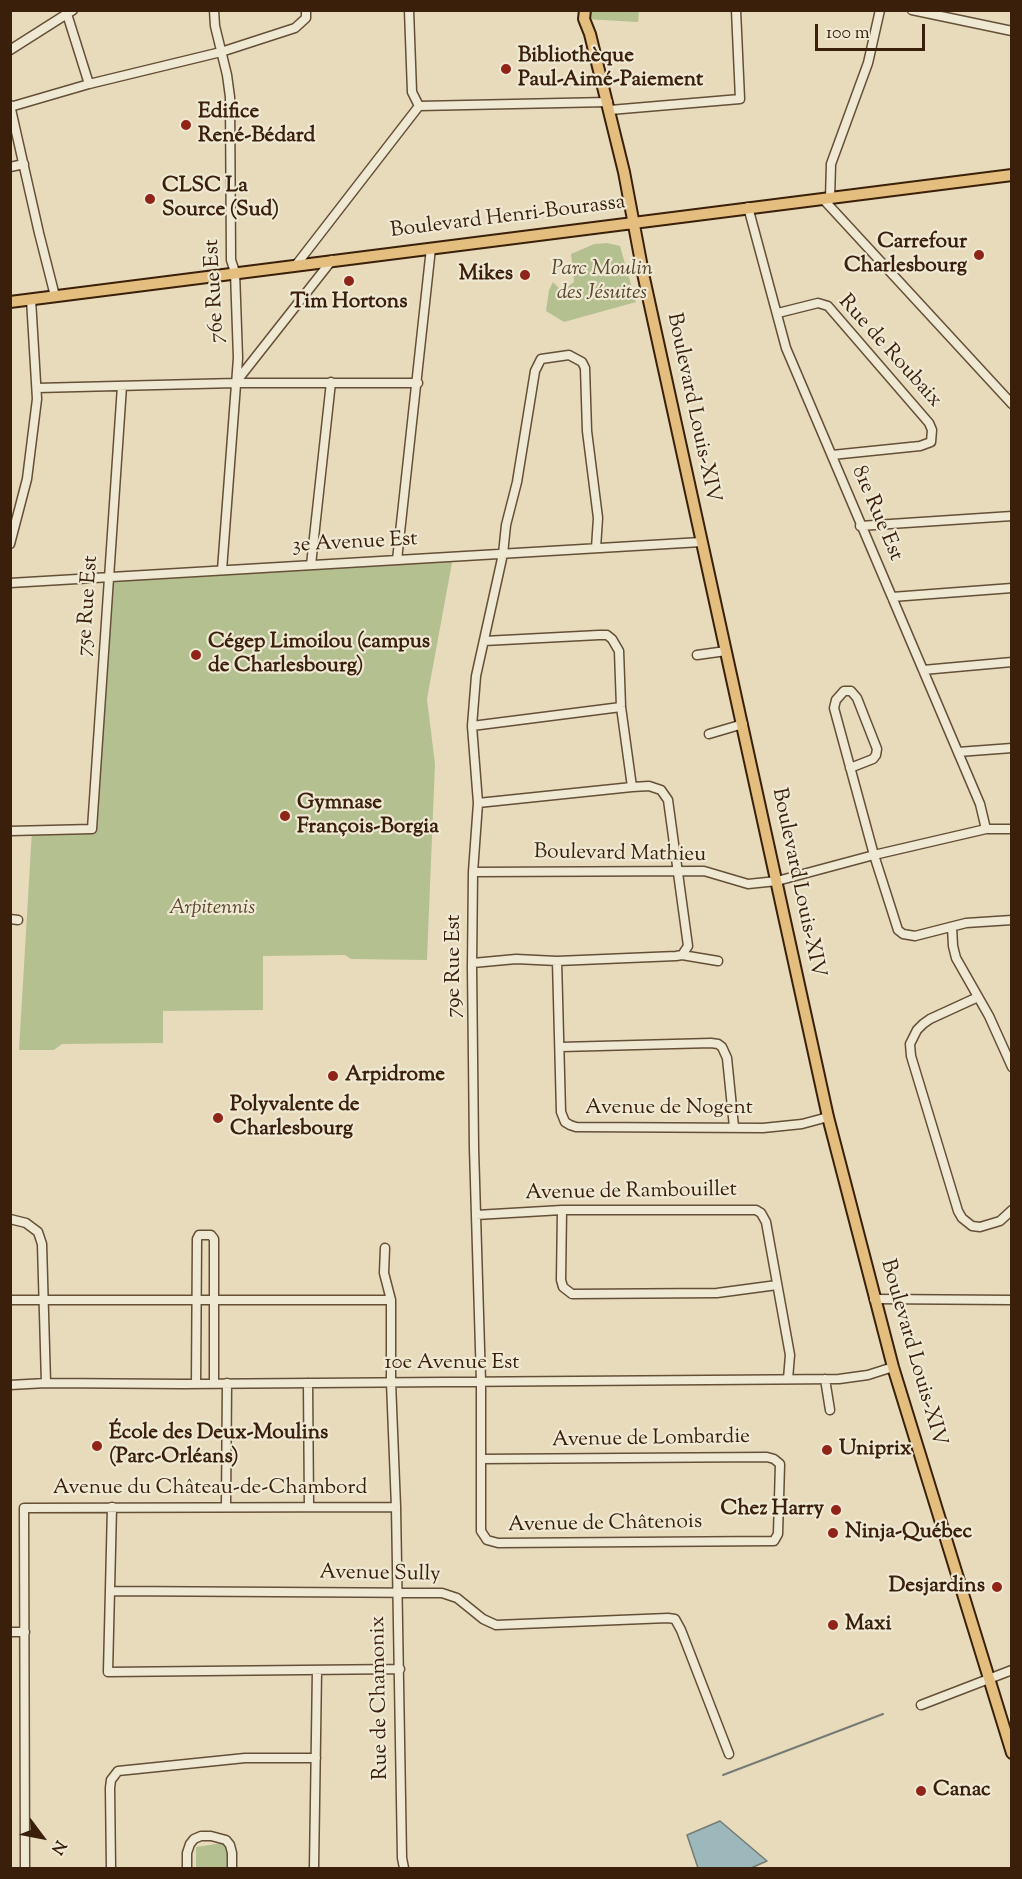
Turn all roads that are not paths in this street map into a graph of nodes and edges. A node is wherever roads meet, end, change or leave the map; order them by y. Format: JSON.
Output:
{"nodes":[{"id":1,"x":214,"y":10,"type":"edge"},
{"id":2,"x":306,"y":10,"type":"edge"},
{"id":3,"x":409,"y":10,"type":"edge"},
{"id":4,"x":585,"y":10,"type":"edge"},
{"id":5,"x":736,"y":10,"type":"edge"},
{"id":6,"x":880,"y":10,"type":"edge"},
{"id":7,"x":912,"y":10,"type":"edge"},
{"id":8,"x":70,"y":12,"type":"edge"},
{"id":9,"x":1011,"y":31,"type":"edge"},
{"id":10,"x":10,"y":50,"type":"edge"},
{"id":11,"x":221,"y":52,"type":"junction"},
{"id":12,"x":89,"y":84,"type":"junction"},
{"id":13,"x":419,"y":106,"type":"junction"},
{"id":14,"x":609,"y":106,"type":"junction"},
{"id":15,"x":11,"y":107,"type":"edge"},
{"id":16,"x":24,"y":164,"type":"junction"},
{"id":17,"x":10,"y":168,"type":"edge"},
{"id":18,"x":1011,"y":175,"type":"edge"},
{"id":19,"x":827,"y":199,"type":"junction"},
{"id":20,"x":748,"y":207,"type":"junction"},
{"id":21,"x":632,"y":222,"type":"junction"},
{"id":22,"x":431,"y":248,"type":"junction"},
{"id":23,"x":332,"y":260,"type":"junction"},
{"id":24,"x":296,"y":265,"type":"junction"},
{"id":25,"x":234,"y":273,"type":"junction"},
{"id":26,"x":55,"y":296,"type":"junction"},
{"id":27,"x":32,"y":299,"type":"junction"},
{"id":28,"x":10,"y":302,"type":"edge"},
{"id":29,"x":778,"y":313,"type":"junction"},
{"id":30,"x":331,"y":382,"type":"junction"},
{"id":31,"x":418,"y":382,"type":"junction"},
{"id":32,"x":236,"y":383,"type":"junction"},
{"id":33,"x":122,"y":386,"type":"junction"},
{"id":34,"x":37,"y":388,"type":"junction"},
{"id":35,"x":1011,"y":404,"type":"edge"},
{"id":36,"x":832,"y":455,"type":"junction"},
{"id":37,"x":1011,"y":516,"type":"edge"},
{"id":38,"x":860,"y":526,"type":"junction"},
{"id":39,"x":701,"y":542,"type":"junction"},
{"id":40,"x":10,"y":544,"type":"edge"},
{"id":41,"x":596,"y":548,"type":"junction"},
{"id":42,"x":503,"y":554,"type":"junction"},
{"id":43,"x":397,"y":560,"type":"junction"},
{"id":44,"x":311,"y":565,"type":"junction"},
{"id":45,"x":222,"y":570,"type":"junction"},
{"id":46,"x":109,"y":577,"type":"junction"},
{"id":47,"x":10,"y":583,"type":"edge"},
{"id":48,"x":1011,"y":588,"type":"edge"},
{"id":49,"x":892,"y":597,"type":"junction"},
{"id":50,"x":484,"y":641,"type":"junction"},
{"id":51,"x":726,"y":651,"type":"junction"},
{"id":52,"x":697,"y":655,"type":"dead end"},
{"id":53,"x":1011,"y":662,"type":"edge"},
{"id":54,"x":923,"y":670,"type":"junction"},
{"id":55,"x":621,"y":707,"type":"junction"},
{"id":56,"x":743,"y":724,"type":"junction"},
{"id":57,"x":472,"y":726,"type":"junction"},
{"id":58,"x":709,"y":734,"type":"dead end"},
{"id":59,"x":1011,"y":748,"type":"edge"},
{"id":60,"x":958,"y":752,"type":"junction"},
{"id":61,"x":850,"y":768,"type":"junction"},
{"id":62,"x":632,"y":787,"type":"junction"},
{"id":63,"x":478,"y":803,"type":"junction"},
{"id":64,"x":986,"y":829,"type":"junction"},
{"id":65,"x":1011,"y":829,"type":"edge"},
{"id":66,"x":10,"y":831,"type":"edge"},
{"id":67,"x":874,"y":855,"type":"junction"},
{"id":68,"x":679,"y":871,"type":"junction"},
{"id":69,"x":473,"y":872,"type":"junction"},
{"id":70,"x":777,"y":881,"type":"junction"},
{"id":71,"x":1011,"y":920,"type":"edge"},
{"id":72,"x":952,"y":927,"type":"junction"},
{"id":73,"x":682,"y":955,"type":"junction"},
{"id":74,"x":557,"y":961,"type":"junction"},
{"id":75,"x":718,"y":961,"type":"dead end"},
{"id":76,"x":473,"y":963,"type":"junction"},
{"id":77,"x":978,"y":997,"type":"junction"},
{"id":78,"x":561,"y":1047,"type":"junction"},
{"id":79,"x":1011,"y":1067,"type":"edge"},
{"id":80,"x":828,"y":1117,"type":"junction"},
{"id":81,"x":734,"y":1127,"type":"junction"},
{"id":82,"x":562,"y":1210,"type":"junction"},
{"id":83,"x":1011,"y":1210,"type":"edge"},
{"id":84,"x":476,"y":1215,"type":"junction"},
{"id":85,"x":10,"y":1219,"type":"edge"},
{"id":86,"x":385,"y":1248,"type":"dead end"},
{"id":87,"x":777,"y":1285,"type":"junction"},
{"id":88,"x":44,"y":1299,"type":"junction"},
{"id":89,"x":196,"y":1299,"type":"junction"},
{"id":90,"x":215,"y":1299,"type":"junction"},
{"id":91,"x":874,"y":1299,"type":"junction"},
{"id":92,"x":10,"y":1300,"type":"edge"},
{"id":93,"x":391,"y":1300,"type":"junction"},
{"id":94,"x":1011,"y":1300,"type":"edge"},
{"id":95,"x":893,"y":1367,"type":"junction"},
{"id":96,"x":788,"y":1379,"type":"junction"},
{"id":97,"x":825,"y":1379,"type":"junction"},
{"id":98,"x":390,"y":1382,"type":"junction"},
{"id":99,"x":481,"y":1382,"type":"junction"},
{"id":100,"x":46,"y":1383,"type":"junction"},
{"id":101,"x":196,"y":1383,"type":"junction"},
{"id":102,"x":214,"y":1383,"type":"junction"},
{"id":103,"x":226,"y":1383,"type":"junction"},
{"id":104,"x":308,"y":1383,"type":"junction"},
{"id":105,"x":10,"y":1385,"type":"edge"},
{"id":106,"x":830,"y":1410,"type":"dead end"},
{"id":107,"x":481,"y":1460,"type":"junction"},
{"id":108,"x":226,"y":1507,"type":"junction"},
{"id":109,"x":309,"y":1507,"type":"junction"},
{"id":110,"x":396,"y":1507,"type":"junction"},
{"id":111,"x":112,"y":1508,"type":"junction"},
{"id":112,"x":775,"y":1539,"type":"joint"},
{"id":113,"x":110,"y":1591,"type":"junction"},
{"id":114,"x":397,"y":1592,"type":"junction"},
{"id":115,"x":10,"y":1632,"type":"edge"},
{"id":116,"x":25,"y":1632,"type":"junction"},
{"id":117,"x":400,"y":1669,"type":"junction"},
{"id":118,"x":316,"y":1670,"type":"junction"},
{"id":119,"x":1011,"y":1670,"type":"edge"},
{"id":120,"x":989,"y":1679,"type":"junction"},
{"id":121,"x":921,"y":1705,"type":"dead end"},
{"id":122,"x":1011,"y":1753,"type":"edge"},
{"id":123,"x":729,"y":1754,"type":"dead end"},
{"id":124,"x":316,"y":1758,"type":"junction"},
{"id":125,"x":25,"y":1869,"type":"edge"},
{"id":126,"x":111,"y":1869,"type":"edge"},
{"id":127,"x":187,"y":1869,"type":"edge"},
{"id":128,"x":232,"y":1869,"type":"edge"},
{"id":129,"x":314,"y":1869,"type":"edge"},
{"id":130,"x":404,"y":1869,"type":"edge"}],
"edges":[{"from":1,"to":11,"type":"street","name":"76e Rue Est"},
{"from":2,"to":11,"type":"street"},
{"from":3,"to":13,"type":"street"},
{"from":4,"to":14,"type":"main road","name":"Boulevard Louis-XIV"},
{"from":5,"to":14,"type":"street"},
{"from":6,"to":19,"type":"street"},
{"from":7,"to":9,"type":"street"},
{"from":8,"to":10,"type":"street"},
{"from":8,"to":12,"type":"street"},
{"from":11,"to":12,"type":"street"},
{"from":11,"to":25,"type":"street","name":"76e Rue Est"},
{"from":12,"to":15,"type":"street"},
{"from":13,"to":14,"type":"street"},
{"from":13,"to":24,"type":"street"},
{"from":14,"to":21,"type":"main road","name":"Boulevard Louis-XIV"},
{"from":15,"to":16,"type":"street"},
{"from":16,"to":17,"type":"street"},
{"from":16,"to":26,"type":"street"},
{"from":18,"to":19,"type":"main road","name":"Boulevard Henri-Bourassa"},
{"from":19,"to":20,"type":"main road","name":"Boulevard Henri-Bourassa"},
{"from":19,"to":35,"type":"street"},
{"from":20,"to":21,"type":"main road","name":"Boulevard Henri-Bourassa"},
{"from":20,"to":29,"type":"street","name":"81e Rue Est"},
{"from":21,"to":22,"type":"main road","name":"Boulevard Henri-Bourassa"},
{"from":21,"to":39,"type":"main road","name":"Boulevard Louis-XIV"},
{"from":22,"to":23,"type":"main road","name":"Boulevard Henri-Bourassa"},
{"from":22,"to":31,"type":"street"},
{"from":23,"to":24,"type":"main road","name":"Boulevard Henri-Bourassa"},
{"from":23,"to":32,"type":"street"},
{"from":24,"to":25,"type":"main road","name":"Boulevard Henri-Bourassa"},
{"from":25,"to":26,"type":"main road","name":"Boulevard Henri-Bourassa"},
{"from":25,"to":32,"type":"street","name":"76e Rue Est"},
{"from":26,"to":27,"type":"main road","name":"Boulevard Henri-Bourassa"},
{"from":27,"to":28,"type":"main road","name":"Boulevard Henri-Bourassa"},
{"from":27,"to":34,"type":"street"},
{"from":29,"to":36,"type":"street","name":"81e Rue Est"},
{"from":29,"to":36,"type":"street","name":"Rue de Roubaix"},
{"from":30,"to":31,"type":"street"},
{"from":30,"to":32,"type":"street"},
{"from":30,"to":44,"type":"street"},
{"from":31,"to":43,"type":"street"},
{"from":32,"to":33,"type":"street"},
{"from":32,"to":45,"type":"street","name":"76e Rue Est"},
{"from":33,"to":34,"type":"street"},
{"from":33,"to":46,"type":"street","name":"75e Rue Est"},
{"from":34,"to":40,"type":"street"},
{"from":36,"to":38,"type":"street","name":"81e Rue Est"},
{"from":37,"to":38,"type":"street"},
{"from":38,"to":49,"type":"street","name":"81e Rue Est"},
{"from":39,"to":41,"type":"street","name":"3e Avenue Est"},
{"from":39,"to":51,"type":"main road","name":"Boulevard Louis-XIV"},
{"from":41,"to":42,"type":"street","name":"3e Avenue Est"},
{"from":41,"to":42,"type":"street","name":"79e Rue Est"},
{"from":42,"to":43,"type":"street","name":"3e Avenue Est"},
{"from":42,"to":50,"type":"street","name":"79e Rue Est"},
{"from":43,"to":44,"type":"street","name":"3e Avenue Est"},
{"from":44,"to":45,"type":"street","name":"3e Avenue Est"},
{"from":45,"to":46,"type":"street","name":"3e Avenue Est"},
{"from":46,"to":47,"type":"street","name":"3e Avenue Est"},
{"from":46,"to":66,"type":"street","name":"75e Rue Est"},
{"from":48,"to":49,"type":"street"},
{"from":49,"to":54,"type":"street","name":"81e Rue Est"},
{"from":50,"to":55,"type":"street"},
{"from":50,"to":57,"type":"street","name":"79e Rue Est"},
{"from":51,"to":52,"type":"street"},
{"from":51,"to":56,"type":"main road","name":"Boulevard Louis-XIV"},
{"from":53,"to":54,"type":"street"},
{"from":54,"to":60,"type":"street","name":"81e Rue Est"},
{"from":55,"to":57,"type":"street"},
{"from":55,"to":62,"type":"street"},
{"from":56,"to":58,"type":"street"},
{"from":56,"to":70,"type":"main road","name":"Boulevard Louis-XIV"},
{"from":57,"to":63,"type":"street","name":"79e Rue Est"},
{"from":59,"to":60,"type":"street"},
{"from":60,"to":64,"type":"street","name":"81e Rue Est"},
{"from":61,"to":61,"type":"street"},
{"from":61,"to":67,"type":"street"},
{"from":62,"to":63,"type":"street"},
{"from":62,"to":68,"type":"street"},
{"from":63,"to":69,"type":"street","name":"79e Rue Est"},
{"from":64,"to":65,"type":"street","name":"Boulevard Mathieu"},
{"from":64,"to":67,"type":"street","name":"Boulevard Mathieu"},
{"from":67,"to":70,"type":"street","name":"Boulevard Mathieu"},
{"from":67,"to":72,"type":"street"},
{"from":68,"to":69,"type":"street","name":"Boulevard Mathieu"},
{"from":68,"to":70,"type":"street","name":"Boulevard Mathieu"},
{"from":68,"to":73,"type":"street"},
{"from":69,"to":76,"type":"street","name":"79e Rue Est"},
{"from":70,"to":80,"type":"main road","name":"Boulevard Louis-XIV"},
{"from":71,"to":72,"type":"street"},
{"from":72,"to":77,"type":"street"},
{"from":73,"to":74,"type":"street"},
{"from":73,"to":75,"type":"street"},
{"from":74,"to":76,"type":"street"},
{"from":74,"to":78,"type":"street","name":"Avenue de Nogent"},
{"from":76,"to":84,"type":"street","name":"79e Rue Est"},
{"from":77,"to":79,"type":"street"},
{"from":77,"to":83,"type":"street"},
{"from":78,"to":81,"type":"street"},
{"from":78,"to":81,"type":"street","name":"Avenue de Nogent"},
{"from":80,"to":81,"type":"street","name":"Avenue de Nogent"},
{"from":80,"to":91,"type":"main road","name":"Boulevard Louis-XIV"},
{"from":82,"to":84,"type":"street","name":"Avenue de Rambouillet"},
{"from":82,"to":87,"type":"street","name":"Avenue de Rambouillet"},
{"from":82,"to":87,"type":"street"},
{"from":84,"to":99,"type":"street","name":"79e Rue Est"},
{"from":85,"to":88,"type":"street"},
{"from":86,"to":93,"type":"street","name":"Rue de Chamonix"},
{"from":87,"to":96,"type":"street","name":"Avenue de Rambouillet"},
{"from":88,"to":89,"type":"street"},
{"from":88,"to":92,"type":"street"},
{"from":88,"to":100,"type":"street"},
{"from":89,"to":90,"type":"street"},
{"from":89,"to":90,"type":"street"},
{"from":89,"to":101,"type":"street"},
{"from":90,"to":93,"type":"street"},
{"from":90,"to":102,"type":"street"},
{"from":91,"to":94,"type":"street"},
{"from":91,"to":95,"type":"main road","name":"Boulevard Louis-XIV"},
{"from":93,"to":98,"type":"street","name":"Rue de Chamonix"},
{"from":95,"to":97,"type":"street","name":"10e Avenue Est"},
{"from":95,"to":120,"type":"main road","name":"Boulevard Louis-XIV"},
{"from":96,"to":97,"type":"street","name":"10e Avenue Est"},
{"from":96,"to":99,"type":"street","name":"10e Avenue Est"},
{"from":97,"to":106,"type":"street"},
{"from":98,"to":99,"type":"street","name":"10e Avenue Est"},
{"from":98,"to":104,"type":"street","name":"10e Avenue Est"},
{"from":98,"to":110,"type":"street","name":"Rue de Chamonix"},
{"from":99,"to":107,"type":"street","name":"Avenue de Châtenois"},
{"from":100,"to":101,"type":"street","name":"10e Avenue Est"},
{"from":100,"to":105,"type":"street","name":"10e Avenue Est"},
{"from":101,"to":102,"type":"street","name":"10e Avenue Est"},
{"from":102,"to":103,"type":"street","name":"10e Avenue Est"},
{"from":103,"to":104,"type":"street","name":"10e Avenue Est"},
{"from":103,"to":108,"type":"street"},
{"from":104,"to":109,"type":"street"},
{"from":107,"to":112,"type":"street","name":"Avenue de Châtenois"},
{"from":107,"to":112,"type":"street","name":"Avenue de Lombardie"},
{"from":108,"to":109,"type":"street","name":"Avenue du Château-de-Chambord"},
{"from":108,"to":111,"type":"street","name":"Avenue du Château-de-Chambord"},
{"from":109,"to":110,"type":"street","name":"Avenue du Château-de-Chambord"},
{"from":110,"to":114,"type":"street","name":"Rue de Chamonix"},
{"from":111,"to":113,"type":"street"},
{"from":111,"to":116,"type":"street","name":"Avenue du Château-de-Chambord"},
{"from":113,"to":114,"type":"street","name":"Avenue Sully"},
{"from":113,"to":118,"type":"street"},
{"from":114,"to":117,"type":"street","name":"Rue de Chamonix"},
{"from":114,"to":123,"type":"street","name":"Avenue Sully"},
{"from":115,"to":116,"type":"street"},
{"from":116,"to":125,"type":"street"},
{"from":117,"to":118,"type":"street"},
{"from":117,"to":130,"type":"street","name":"Rue de Chamonix"},
{"from":118,"to":124,"type":"street"},
{"from":119,"to":120,"type":"street"},
{"from":120,"to":121,"type":"street"},
{"from":120,"to":122,"type":"main road","name":"Boulevard Louis-XIV"},
{"from":124,"to":126,"type":"street"},
{"from":124,"to":129,"type":"street"},
{"from":127,"to":128,"type":"street"}]}
